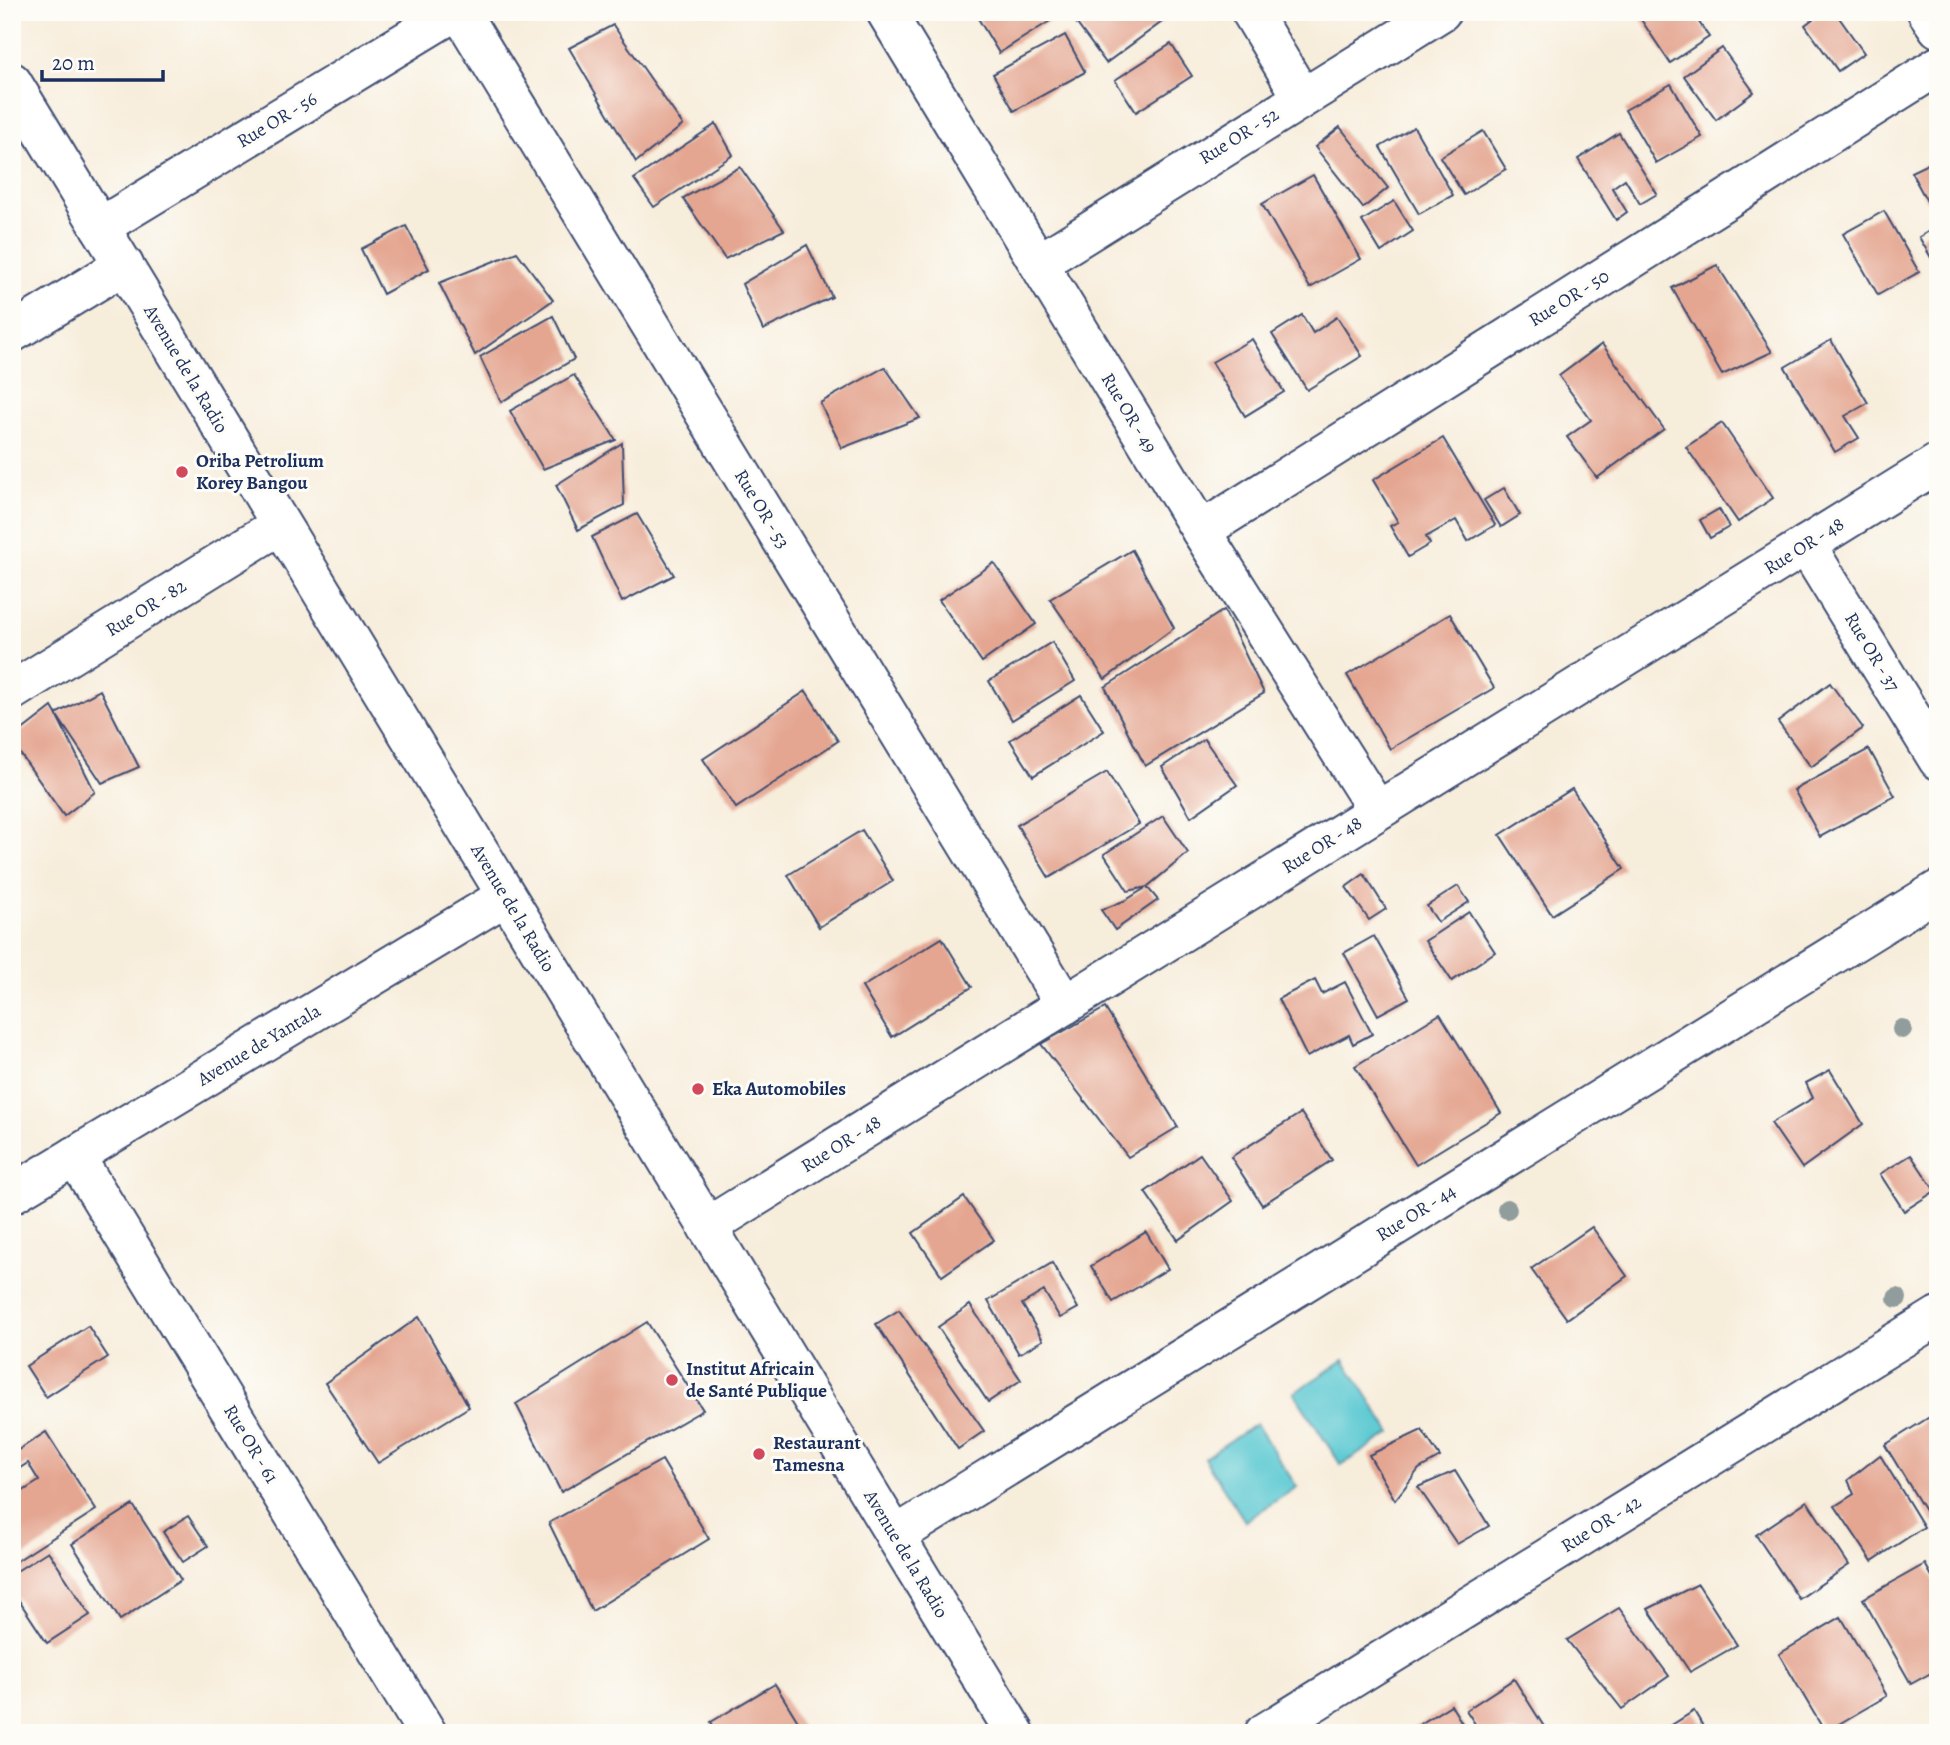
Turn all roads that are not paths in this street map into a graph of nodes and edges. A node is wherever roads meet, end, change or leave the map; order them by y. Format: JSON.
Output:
{"nodes":[{"id":1,"x":454,"y":12,"type":"edge"},
{"id":2,"x":460,"y":12,"type":"edge"},
{"id":3,"x":886,"y":12,"type":"edge"},
{"id":4,"x":1251,"y":12,"type":"edge"},
{"id":5,"x":1441,"y":12,"type":"edge"},
{"id":6,"x":1927,"y":12,"type":"edge"},
{"id":7,"x":1938,"y":28,"type":"edge"},
{"id":8,"x":1938,"y":66,"type":"edge"},
{"id":9,"x":12,"y":82,"type":"edge"},
{"id":10,"x":1302,"y":97,"type":"junction"},
{"id":11,"x":100,"y":227,"type":"junction"},
{"id":12,"x":1038,"y":262,"type":"junction"},
{"id":13,"x":124,"y":265,"type":"junction"},
{"id":14,"x":12,"y":333,"type":"edge"},
{"id":15,"x":1938,"y":463,"type":"edge"},
{"id":16,"x":281,"y":525,"type":"junction"},
{"id":17,"x":1201,"y":531,"type":"junction"},
{"id":18,"x":1806,"y":545,"type":"junction"},
{"id":19,"x":12,"y":691,"type":"edge"},
{"id":20,"x":1938,"y":760,"type":"edge"},
{"id":21,"x":1377,"y":810,"type":"junction"},
{"id":22,"x":1938,"y":890,"type":"edge"},
{"id":23,"x":506,"y":896,"type":"junction"},
{"id":24,"x":1065,"y":1005,"type":"junction"},
{"id":25,"x":75,"y":1156,"type":"junction"},
{"id":26,"x":16,"y":1183,"type":"edge"},
{"id":27,"x":707,"y":1227,"type":"junction"},
{"id":28,"x":1938,"y":1316,"type":"edge"},
{"id":29,"x":895,"y":1536,"type":"junction"},
{"id":30,"x":427,"y":1733,"type":"edge"},
{"id":31,"x":1016,"y":1733,"type":"edge"},
{"id":32,"x":1264,"y":1733,"type":"edge"}],
"edges":[{"from":1,"to":11,"type":"street","name":"Rue OR - 56"},
{"from":2,"to":24,"type":"street","name":"Rue OR - 53"},
{"from":3,"to":12,"type":"street","name":"Rue OR - 49"},
{"from":4,"to":10,"type":"street"},
{"from":5,"to":10,"type":"street","name":"Rue OR - 52"},
{"from":6,"to":7,"type":"street"},
{"from":8,"to":17,"type":"street","name":"Rue OR - 50"},
{"from":9,"to":11,"type":"street","name":"Avenue de la Radio"},
{"from":10,"to":12,"type":"street","name":"Rue OR - 52"},
{"from":11,"to":13,"type":"street","name":"Avenue de la Radio"},
{"from":12,"to":17,"type":"street","name":"Rue OR - 49"},
{"from":13,"to":14,"type":"street"},
{"from":13,"to":16,"type":"street","name":"Avenue de la Radio"},
{"from":15,"to":18,"type":"street","name":"Rue OR - 48"},
{"from":16,"to":19,"type":"street","name":"Rue OR - 82"},
{"from":16,"to":23,"type":"street","name":"Avenue de la Radio"},
{"from":17,"to":21,"type":"street","name":"Rue OR - 49"},
{"from":18,"to":20,"type":"street","name":"Rue OR - 37"},
{"from":18,"to":21,"type":"street","name":"Rue OR - 48"},
{"from":21,"to":24,"type":"street","name":"Rue OR - 48"},
{"from":22,"to":29,"type":"street","name":"Rue OR - 44"},
{"from":23,"to":25,"type":"street","name":"Avenue de Yantala"},
{"from":23,"to":27,"type":"street","name":"Avenue de la Radio"},
{"from":24,"to":27,"type":"street","name":"Rue OR - 48"},
{"from":25,"to":26,"type":"street","name":"Avenue de Yantala"},
{"from":25,"to":30,"type":"street","name":"Rue OR - 61"},
{"from":27,"to":29,"type":"street","name":"Avenue de la Radio"},
{"from":28,"to":32,"type":"street","name":"Rue OR - 42"},
{"from":29,"to":31,"type":"street","name":"Avenue de la Radio"}]}
